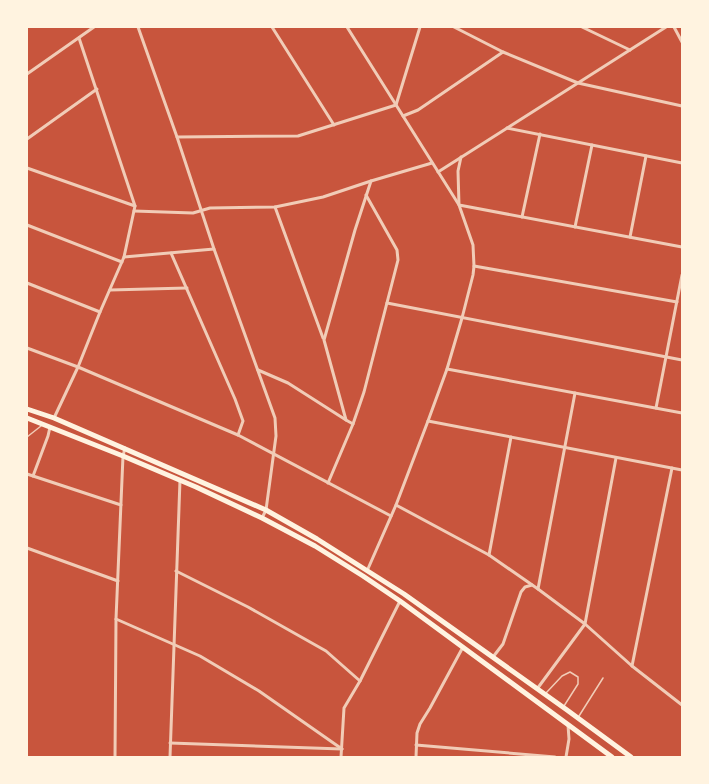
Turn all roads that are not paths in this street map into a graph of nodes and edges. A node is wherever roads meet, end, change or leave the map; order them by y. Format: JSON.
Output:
{"nodes":[{"id":1,"x":94,"y":27,"type":"edge"},
{"id":2,"x":138,"y":27,"type":"edge"},
{"id":3,"x":272,"y":27,"type":"edge"},
{"id":4,"x":347,"y":27,"type":"edge"},
{"id":5,"x":420,"y":27,"type":"edge"},
{"id":6,"x":454,"y":27,"type":"edge"},
{"id":7,"x":582,"y":27,"type":"edge"},
{"id":8,"x":666,"y":27,"type":"edge"},
{"id":9,"x":674,"y":27,"type":"edge"},
{"id":10,"x":79,"y":38,"type":"junction"},
{"id":11,"x":682,"y":42,"type":"edge"},
{"id":12,"x":630,"y":50,"type":"junction"},
{"id":13,"x":503,"y":52,"type":"junction"},
{"id":14,"x":27,"y":74,"type":"edge"},
{"id":15,"x":578,"y":83,"type":"junction"},
{"id":16,"x":97,"y":89,"type":"junction"},
{"id":17,"x":396,"y":105,"type":"junction"},
{"id":18,"x":682,"y":106,"type":"edge"},
{"id":19,"x":403,"y":116,"type":"junction"},
{"id":20,"x":334,"y":126,"type":"junction"},
{"id":21,"x":507,"y":128,"type":"junction"},
{"id":22,"x":540,"y":134,"type":"junction"},
{"id":23,"x":177,"y":137,"type":"junction"},
{"id":24,"x":27,"y":139,"type":"edge"},
{"id":25,"x":592,"y":145,"type":"junction"},
{"id":26,"x":646,"y":156,"type":"junction"},
{"id":27,"x":461,"y":157,"type":"junction"},
{"id":28,"x":432,"y":163,"type":"junction"},
{"id":29,"x":682,"y":163,"type":"edge"},
{"id":30,"x":27,"y":168,"type":"edge"},
{"id":31,"x":438,"y":172,"type":"junction"},
{"id":32,"x":370,"y":181,"type":"junction"},
{"id":33,"x":366,"y":195,"type":"junction"},
{"id":34,"x":459,"y":205,"type":"junction"},
{"id":35,"x":135,"y":206,"type":"junction"},
{"id":36,"x":275,"y":207,"type":"junction"},
{"id":37,"x":201,"y":210,"type":"junction"},
{"id":38,"x":134,"y":211,"type":"junction"},
{"id":39,"x":522,"y":217,"type":"junction"},
{"id":40,"x":27,"y":225,"type":"edge"},
{"id":41,"x":575,"y":227,"type":"junction"},
{"id":42,"x":630,"y":237,"type":"junction"},
{"id":43,"x":682,"y":247,"type":"edge"},
{"id":44,"x":214,"y":249,"type":"junction"},
{"id":45,"x":171,"y":253,"type":"junction"},
{"id":46,"x":124,"y":257,"type":"junction"},
{"id":47,"x":122,"y":262,"type":"junction"},
{"id":48,"x":474,"y":266,"type":"junction"},
{"id":49,"x":682,"y":275,"type":"edge"},
{"id":50,"x":27,"y":284,"type":"edge"},
{"id":51,"x":187,"y":288,"type":"junction"},
{"id":52,"x":110,"y":290,"type":"junction"},
{"id":53,"x":677,"y":302,"type":"junction"},
{"id":54,"x":387,"y":303,"type":"junction"},
{"id":55,"x":100,"y":312,"type":"junction"},
{"id":56,"x":462,"y":318,"type":"junction"},
{"id":57,"x":324,"y":340,"type":"junction"},
{"id":58,"x":27,"y":348,"type":"edge"},
{"id":59,"x":666,"y":357,"type":"junction"},
{"id":60,"x":682,"y":360,"type":"edge"},
{"id":61,"x":78,"y":367,"type":"junction"},
{"id":62,"x":446,"y":369,"type":"junction"},
{"id":63,"x":258,"y":370,"type":"junction"},
{"id":64,"x":575,"y":393,"type":"junction"},
{"id":65,"x":656,"y":408,"type":"junction"},
{"id":66,"x":27,"y":409,"type":"edge"},
{"id":67,"x":682,"y":413,"type":"edge"},
{"id":68,"x":27,"y":418,"type":"edge"},
{"id":69,"x":54,"y":418,"type":"junction"},
{"id":70,"x":346,"y":420,"type":"junction"},
{"id":71,"x":428,"y":421,"type":"junction"},
{"id":72,"x":44,"y":424,"type":"junction"},
{"id":73,"x":353,"y":424,"type":"junction"},
{"id":74,"x":50,"y":426,"type":"junction"},
{"id":75,"x":238,"y":435,"type":"junction"},
{"id":76,"x":27,"y":437,"type":"edge"},
{"id":77,"x":512,"y":437,"type":"junction"},
{"id":78,"x":564,"y":447,"type":"junction"},
{"id":79,"x":125,"y":448,"type":"junction"},
{"id":80,"x":273,"y":453,"type":"junction"},
{"id":81,"x":123,"y":456,"type":"junction"},
{"id":82,"x":616,"y":458,"type":"junction"},
{"id":83,"x":672,"y":468,"type":"junction"},
{"id":84,"x":682,"y":470,"type":"edge"},
{"id":85,"x":27,"y":474,"type":"edge"},
{"id":86,"x":33,"y":476,"type":"junction"},
{"id":87,"x":180,"y":480,"type":"junction"},
{"id":88,"x":328,"y":483,"type":"junction"},
{"id":89,"x":121,"y":505,"type":"junction"},
{"id":90,"x":396,"y":505,"type":"junction"},
{"id":91,"x":266,"y":510,"type":"junction"},
{"id":92,"x":391,"y":516,"type":"junction"},
{"id":93,"x":262,"y":518,"type":"junction"},
{"id":94,"x":27,"y":548,"type":"edge"},
{"id":95,"x":489,"y":556,"type":"junction"},
{"id":96,"x":368,"y":570,"type":"junction"},
{"id":97,"x":176,"y":571,"type":"junction"},
{"id":98,"x":363,"y":576,"type":"junction"},
{"id":99,"x":118,"y":581,"type":"junction"},
{"id":100,"x":532,"y":585,"type":"junction"},
{"id":101,"x":538,"y":589,"type":"junction"},
{"id":102,"x":400,"y":601,"type":"junction"},
{"id":103,"x":116,"y":618,"type":"junction"},
{"id":104,"x":585,"y":624,"type":"junction"},
{"id":105,"x":174,"y":644,"type":"junction"},
{"id":106,"x":463,"y":647,"type":"junction"},
{"id":107,"x":493,"y":657,"type":"junction"},
{"id":108,"x":632,"y":666,"type":"junction"},
{"id":109,"x":603,"y":678,"type":"dead end"},
{"id":110,"x":360,"y":681,"type":"junction"},
{"id":111,"x":537,"y":689,"type":"junction"},
{"id":112,"x":545,"y":694,"type":"junction"},
{"id":113,"x":682,"y":698,"type":"edge"},
{"id":114,"x":682,"y":704,"type":"edge"},
{"id":115,"x":563,"y":707,"type":"junction"},
{"id":116,"x":578,"y":718,"type":"junction"},
{"id":117,"x":567,"y":723,"type":"junction"},
{"id":118,"x":170,"y":743,"type":"junction"},
{"id":119,"x":416,"y":745,"type":"junction"},
{"id":120,"x":342,"y":749,"type":"junction"},
{"id":121,"x":115,"y":757,"type":"edge"},
{"id":122,"x":170,"y":757,"type":"edge"},
{"id":123,"x":341,"y":757,"type":"edge"},
{"id":124,"x":416,"y":757,"type":"edge"},
{"id":125,"x":555,"y":757,"type":"edge"},
{"id":126,"x":566,"y":757,"type":"edge"},
{"id":127,"x":612,"y":757,"type":"edge"},
{"id":128,"x":631,"y":757,"type":"edge"}],
"edges":[{"from":1,"to":10,"type":"street"},
{"from":2,"to":23,"type":"street"},
{"from":3,"to":20,"type":"street"},
{"from":4,"to":17,"type":"street"},
{"from":5,"to":17,"type":"street"},
{"from":6,"to":13,"type":"street"},
{"from":7,"to":12,"type":"street"},
{"from":8,"to":12,"type":"street"},
{"from":9,"to":11,"type":"street"},
{"from":10,"to":14,"type":"street"},
{"from":10,"to":16,"type":"street"},
{"from":12,"to":15,"type":"street"},
{"from":13,"to":15,"type":"street"},
{"from":13,"to":19,"type":"street"},
{"from":15,"to":18,"type":"street"},
{"from":15,"to":21,"type":"street"},
{"from":16,"to":24,"type":"street"},
{"from":16,"to":35,"type":"street"},
{"from":17,"to":19,"type":"street"},
{"from":17,"to":20,"type":"street"},
{"from":19,"to":28,"type":"street"},
{"from":20,"to":23,"type":"street"},
{"from":21,"to":22,"type":"street"},
{"from":21,"to":27,"type":"street"},
{"from":22,"to":25,"type":"street"},
{"from":22,"to":39,"type":"street"},
{"from":23,"to":37,"type":"street"},
{"from":25,"to":26,"type":"street"},
{"from":25,"to":41,"type":"street"},
{"from":26,"to":29,"type":"street"},
{"from":26,"to":42,"type":"street"},
{"from":27,"to":31,"type":"street"},
{"from":27,"to":34,"type":"street"},
{"from":28,"to":31,"type":"street"},
{"from":28,"to":32,"type":"street"},
{"from":30,"to":35,"type":"street"},
{"from":31,"to":34,"type":"street"},
{"from":32,"to":33,"type":"street"},
{"from":32,"to":36,"type":"street"},
{"from":33,"to":54,"type":"street"},
{"from":33,"to":57,"type":"street"},
{"from":34,"to":39,"type":"street"},
{"from":34,"to":48,"type":"street"},
{"from":35,"to":38,"type":"street"},
{"from":36,"to":37,"type":"street"},
{"from":36,"to":57,"type":"street"},
{"from":37,"to":38,"type":"street"},
{"from":37,"to":44,"type":"street"},
{"from":38,"to":46,"type":"street"},
{"from":39,"to":41,"type":"street"},
{"from":40,"to":47,"type":"street"},
{"from":41,"to":42,"type":"street"},
{"from":42,"to":43,"type":"street"},
{"from":44,"to":45,"type":"street"},
{"from":44,"to":63,"type":"street"},
{"from":45,"to":46,"type":"street"},
{"from":45,"to":51,"type":"street"},
{"from":46,"to":47,"type":"street"},
{"from":47,"to":52,"type":"street"},
{"from":48,"to":53,"type":"street"},
{"from":48,"to":56,"type":"street"},
{"from":49,"to":53,"type":"street"},
{"from":50,"to":55,"type":"street"},
{"from":51,"to":52,"type":"street"},
{"from":51,"to":75,"type":"street"},
{"from":52,"to":55,"type":"street"},
{"from":53,"to":59,"type":"street"},
{"from":54,"to":56,"type":"street"},
{"from":54,"to":73,"type":"street"},
{"from":55,"to":61,"type":"street"},
{"from":56,"to":59,"type":"street"},
{"from":56,"to":62,"type":"street"},
{"from":57,"to":70,"type":"street"},
{"from":58,"to":61,"type":"street"},
{"from":59,"to":60,"type":"street"},
{"from":59,"to":65,"type":"street"},
{"from":61,"to":69,"type":"street"},
{"from":61,"to":75,"type":"street"},
{"from":62,"to":64,"type":"street"},
{"from":62,"to":71,"type":"street"},
{"from":63,"to":70,"type":"street"},
{"from":63,"to":80,"type":"street"},
{"from":64,"to":65,"type":"street"},
{"from":64,"to":78,"type":"street"},
{"from":65,"to":67,"type":"street"},
{"from":66,"to":69,"type":"main road"},
{"from":68,"to":72,"type":"main road"},
{"from":69,"to":79,"type":"main road"},
{"from":70,"to":73,"type":"street"},
{"from":71,"to":77,"type":"street"},
{"from":71,"to":90,"type":"street"},
{"from":72,"to":74,"type":"main road"},
{"from":72,"to":76,"type":"lane"},
{"from":73,"to":88,"type":"street"},
{"from":74,"to":81,"type":"main road"},
{"from":74,"to":86,"type":"street"},
{"from":75,"to":80,"type":"street"},
{"from":77,"to":78,"type":"street"},
{"from":77,"to":95,"type":"street"},
{"from":78,"to":82,"type":"street"},
{"from":78,"to":101,"type":"street"},
{"from":79,"to":81,"type":"street"},
{"from":79,"to":91,"type":"main road"},
{"from":80,"to":88,"type":"street"},
{"from":80,"to":91,"type":"street"},
{"from":81,"to":87,"type":"main road"},
{"from":81,"to":89,"type":"street"},
{"from":82,"to":83,"type":"street"},
{"from":82,"to":104,"type":"street"},
{"from":83,"to":84,"type":"street"},
{"from":83,"to":108,"type":"street"},
{"from":85,"to":86,"type":"street"},
{"from":86,"to":89,"type":"street"},
{"from":87,"to":93,"type":"main road"},
{"from":87,"to":97,"type":"street"},
{"from":88,"to":92,"type":"street"},
{"from":89,"to":99,"type":"street"},
{"from":90,"to":92,"type":"street"},
{"from":90,"to":95,"type":"street"},
{"from":91,"to":93,"type":"street"},
{"from":91,"to":96,"type":"main road"},
{"from":92,"to":96,"type":"street"},
{"from":93,"to":98,"type":"main road"},
{"from":94,"to":99,"type":"street"},
{"from":95,"to":100,"type":"street"},
{"from":96,"to":98,"type":"street"},
{"from":96,"to":107,"type":"main road"},
{"from":97,"to":105,"type":"street"},
{"from":97,"to":110,"type":"street"},
{"from":98,"to":102,"type":"main road"},
{"from":99,"to":103,"type":"street"},
{"from":100,"to":101,"type":"street"},
{"from":100,"to":107,"type":"street"},
{"from":101,"to":104,"type":"street"},
{"from":102,"to":106,"type":"main road"},
{"from":102,"to":110,"type":"street"},
{"from":103,"to":105,"type":"street"},
{"from":103,"to":121,"type":"street"},
{"from":104,"to":108,"type":"street"},
{"from":104,"to":111,"type":"street"},
{"from":105,"to":118,"type":"street"},
{"from":105,"to":120,"type":"street"},
{"from":106,"to":117,"type":"main road"},
{"from":106,"to":119,"type":"street"},
{"from":107,"to":111,"type":"main road"},
{"from":108,"to":114,"type":"street"},
{"from":109,"to":116,"type":"lane"},
{"from":110,"to":120,"type":"street"},
{"from":111,"to":112,"type":"main road"},
{"from":112,"to":115,"type":"main road"},
{"from":112,"to":115,"type":"lane"},
{"from":113,"to":114,"type":"street"},
{"from":115,"to":116,"type":"main road"},
{"from":116,"to":128,"type":"main road"},
{"from":117,"to":126,"type":"street"},
{"from":117,"to":127,"type":"main road"},
{"from":118,"to":120,"type":"street"},
{"from":118,"to":122,"type":"street"},
{"from":119,"to":124,"type":"street"},
{"from":119,"to":125,"type":"street"},
{"from":120,"to":123,"type":"street"}]}
